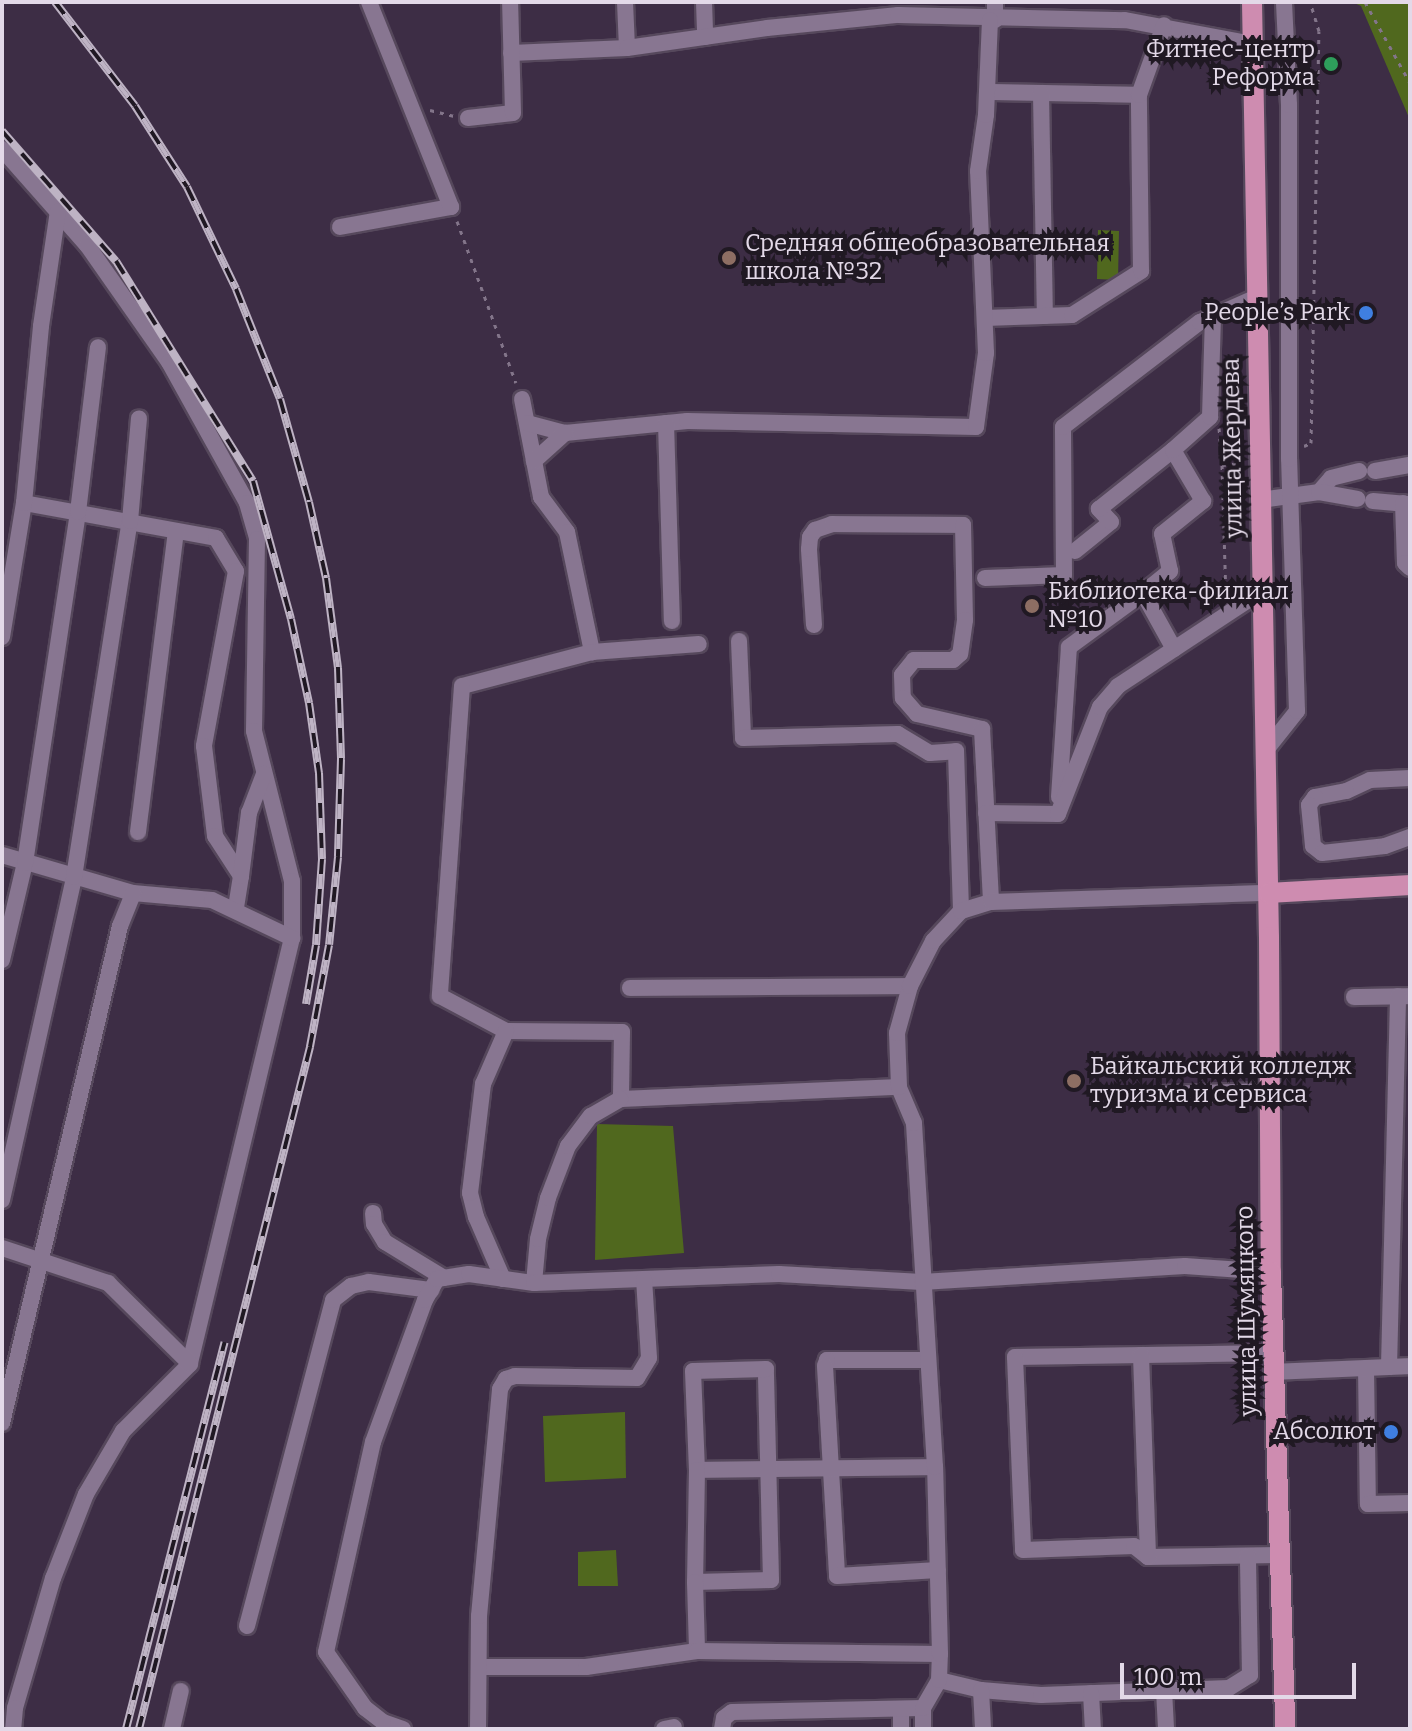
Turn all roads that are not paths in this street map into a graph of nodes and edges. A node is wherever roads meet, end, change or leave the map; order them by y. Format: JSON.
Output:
{"nodes":[{"id":1,"x":369,"y":2,"type":"edge"},
{"id":2,"x":510,"y":2,"type":"edge"},
{"id":3,"x":625,"y":2,"type":"edge"},
{"id":4,"x":704,"y":2,"type":"edge"},
{"id":5,"x":995,"y":2,"type":"edge"},
{"id":6,"x":1252,"y":2,"type":"edge"},
{"id":7,"x":1284,"y":2,"type":"edge"},
{"id":8,"x":934,"y":10,"type":"edge"},
{"id":9,"x":992,"y":20,"type":"junction"},
{"id":10,"x":1164,"y":25,"type":"junction"},
{"id":11,"x":705,"y":37,"type":"junction"},
{"id":12,"x":1252,"y":44,"type":"junction"},
{"id":13,"x":627,"y":48,"type":"junction"},
{"id":14,"x":511,"y":53,"type":"junction"},
{"id":15,"x":987,"y":92,"type":"junction"},
{"id":16,"x":1041,"y":93,"type":"junction"},
{"id":17,"x":1139,"y":95,"type":"junction"},
{"id":18,"x":468,"y":118,"type":"road end"},
{"id":19,"x":2,"y":149,"type":"edge"},
{"id":20,"x":58,"y":211,"type":"junction"},
{"id":21,"x":340,"y":227,"type":"dead end"},
{"id":22,"x":1257,"y":297,"type":"junction"},
{"id":23,"x":1045,"y":316,"type":"junction"},
{"id":24,"x":1213,"y":316,"type":"junction"},
{"id":25,"x":985,"y":318,"type":"junction"},
{"id":26,"x":98,"y":347,"type":"dead end"},
{"id":27,"x":522,"y":399,"type":"road end"},
{"id":28,"x":139,"y":418,"type":"dead end"},
{"id":29,"x":527,"y":423,"type":"junction"},
{"id":30,"x":666,"y":423,"type":"junction"},
{"id":31,"x":565,"y":433,"type":"junction"},
{"id":32,"x":1173,"y":450,"type":"junction"},
{"id":33,"x":534,"y":461,"type":"junction"},
{"id":34,"x":1410,"y":465,"type":"edge"},
{"id":35,"x":1319,"y":492,"type":"junction"},
{"id":36,"x":1291,"y":498,"type":"junction"},
{"id":37,"x":1260,"y":500,"type":"junction"},
{"id":38,"x":24,"y":503,"type":"junction"},
{"id":39,"x":1407,"y":504,"type":"edge"},
{"id":40,"x":78,"y":512,"type":"junction"},
{"id":41,"x":130,"y":521,"type":"junction"},
{"id":42,"x":176,"y":531,"type":"junction"},
{"id":43,"x":1075,"y":551,"type":"dead end"},
{"id":44,"x":1410,"y":568,"type":"edge"},
{"id":45,"x":985,"y":578,"type":"dead end"},
{"id":46,"x":1262,"y":591,"type":"junction"},
{"id":47,"x":1143,"y":593,"type":"junction"},
{"id":48,"x":672,"y":621,"type":"dead end"},
{"id":49,"x":814,"y":625,"type":"dead end"},
{"id":50,"x":2,"y":637,"type":"edge"},
{"id":51,"x":739,"y":641,"type":"dead end"},
{"id":52,"x":699,"y":644,"type":"dead end"},
{"id":53,"x":1174,"y":649,"type":"junction"},
{"id":54,"x":592,"y":652,"type":"junction"},
{"id":55,"x":1266,"y":750,"type":"junction"},
{"id":56,"x":264,"y":774,"type":"junction"},
{"id":57,"x":1410,"y":778,"type":"edge"},
{"id":58,"x":986,"y":813,"type":"junction"},
{"id":59,"x":1058,"y":814,"type":"junction"},
{"id":60,"x":138,"y":832,"type":"dead end"},
{"id":61,"x":1410,"y":837,"type":"edge"},
{"id":62,"x":2,"y":855,"type":"edge"},
{"id":63,"x":25,"y":863,"type":"junction"},
{"id":64,"x":241,"y":876,"type":"junction"},
{"id":65,"x":74,"y":877,"type":"junction"},
{"id":66,"x":1410,"y":885,"type":"edge"},
{"id":67,"x":133,"y":893,"type":"junction"},
{"id":68,"x":1269,"y":893,"type":"junction"},
{"id":69,"x":991,"y":902,"type":"junction"},
{"id":70,"x":236,"y":909,"type":"junction"},
{"id":71,"x":961,"y":911,"type":"junction"},
{"id":72,"x":292,"y":938,"type":"junction"},
{"id":73,"x":2,"y":960,"type":"edge"},
{"id":74,"x":910,"y":986,"type":"junction"},
{"id":75,"x":630,"y":988,"type":"dead end"},
{"id":76,"x":1404,"y":996,"type":"edge"},
{"id":77,"x":1354,"y":997,"type":"dead end"},
{"id":78,"x":506,"y":1031,"type":"junction"},
{"id":79,"x":899,"y":1087,"type":"junction"},
{"id":80,"x":1270,"y":1091,"type":"junction"},
{"id":81,"x":1161,"y":1094,"type":"dead end"},
{"id":82,"x":621,"y":1099,"type":"junction"},
{"id":83,"x":2,"y":1200,"type":"edge"},
{"id":84,"x":373,"y":1213,"type":"dead end"},
{"id":85,"x":2,"y":1248,"type":"edge"},
{"id":86,"x":39,"y":1260,"type":"junction"},
{"id":87,"x":1271,"y":1272,"type":"junction"},
{"id":88,"x":1410,"y":1273,"type":"edge"},
{"id":89,"x":1391,"y":1274,"type":"junction"},
{"id":90,"x":444,"y":1278,"type":"junction"},
{"id":91,"x":503,"y":1279,"type":"junction"},
{"id":92,"x":644,"y":1279,"type":"junction"},
{"id":93,"x":922,"y":1282,"type":"junction"},
{"id":94,"x":534,"y":1283,"type":"junction"},
{"id":95,"x":431,"y":1290,"type":"junction"},
{"id":96,"x":1141,"y":1355,"type":"junction"},
{"id":97,"x":927,"y":1360,"type":"junction"},
{"id":98,"x":1274,"y":1362,"type":"junction"},
{"id":99,"x":190,"y":1364,"type":"junction"},
{"id":100,"x":1410,"y":1366,"type":"edge"},
{"id":101,"x":1389,"y":1367,"type":"junction"},
{"id":102,"x":1366,"y":1368,"type":"junction"},
{"id":103,"x":2,"y":1423,"type":"edge"},
{"id":104,"x":935,"y":1467,"type":"junction"},
{"id":105,"x":769,"y":1469,"type":"junction"},
{"id":106,"x":831,"y":1469,"type":"junction"},
{"id":107,"x":697,"y":1470,"type":"junction"},
{"id":108,"x":1410,"y":1503,"type":"edge"},
{"id":109,"x":1279,"y":1555,"type":"junction"},
{"id":110,"x":1248,"y":1556,"type":"junction"},
{"id":111,"x":1148,"y":1557,"type":"junction"},
{"id":112,"x":938,"y":1570,"type":"junction"},
{"id":113,"x":695,"y":1582,"type":"junction"},
{"id":114,"x":247,"y":1626,"type":"dead end"},
{"id":115,"x":697,"y":1651,"type":"junction"},
{"id":116,"x":940,"y":1654,"type":"junction"},
{"id":117,"x":479,"y":1667,"type":"junction"},
{"id":118,"x":939,"y":1680,"type":"junction"},
{"id":119,"x":981,"y":1690,"type":"junction"},
{"id":120,"x":1164,"y":1690,"type":"junction"},
{"id":121,"x":181,"y":1691,"type":"dead end"},
{"id":122,"x":1091,"y":1693,"type":"junction"},
{"id":123,"x":9,"y":1708,"type":"edge"},
{"id":124,"x":923,"y":1708,"type":"junction"},
{"id":125,"x":901,"y":1709,"type":"junction"},
{"id":126,"x":382,"y":1725,"type":"edge"},
{"id":127,"x":13,"y":1729,"type":"edge"},
{"id":128,"x":172,"y":1729,"type":"edge"},
{"id":129,"x":403,"y":1729,"type":"edge"},
{"id":130,"x":478,"y":1729,"type":"edge"},
{"id":131,"x":722,"y":1729,"type":"edge"},
{"id":132,"x":901,"y":1729,"type":"edge"},
{"id":133,"x":923,"y":1729,"type":"edge"},
{"id":134,"x":983,"y":1729,"type":"edge"},
{"id":135,"x":1093,"y":1729,"type":"edge"},
{"id":136,"x":1166,"y":1729,"type":"edge"},
{"id":137,"x":1285,"y":1729,"type":"edge"}],
"edges":[{"from":1,"to":21,"type":"street"},
{"from":2,"to":14,"type":"street"},
{"from":3,"to":13,"type":"street"},
{"from":4,"to":11,"type":"street"},
{"from":5,"to":9,"type":"street"},
{"from":6,"to":12,"type":"main road","name":"улица Жердева"},
{"from":7,"to":36,"type":"street"},
{"from":8,"to":9,"type":"street"},
{"from":8,"to":11,"type":"street"},
{"from":9,"to":10,"type":"street"},
{"from":9,"to":15,"type":"street"},
{"from":10,"to":12,"type":"street"},
{"from":10,"to":17,"type":"street"},
{"from":11,"to":13,"type":"street"},
{"from":12,"to":22,"type":"main road","name":"улица Жердева"},
{"from":13,"to":14,"type":"street"},
{"from":14,"to":18,"type":"street"},
{"from":15,"to":16,"type":"street"},
{"from":15,"to":25,"type":"street"},
{"from":16,"to":17,"type":"street"},
{"from":16,"to":23,"type":"street"},
{"from":17,"to":23,"type":"street"},
{"from":19,"to":20,"type":"street"},
{"from":20,"to":38,"type":"street"},
{"from":20,"to":56,"type":"street"},
{"from":22,"to":24,"type":"street"},
{"from":22,"to":37,"type":"main road","name":"улица Жердева"},
{"from":23,"to":25,"type":"street"},
{"from":24,"to":32,"type":"street"},
{"from":24,"to":45,"type":"street"},
{"from":25,"to":30,"type":"street"},
{"from":26,"to":40,"type":"street"},
{"from":27,"to":29,"type":"street"},
{"from":28,"to":41,"type":"street"},
{"from":29,"to":31,"type":"street"},
{"from":29,"to":33,"type":"street"},
{"from":30,"to":31,"type":"street"},
{"from":30,"to":48,"type":"street"},
{"from":31,"to":33,"type":"street"},
{"from":32,"to":43,"type":"street"},
{"from":32,"to":47,"type":"street"},
{"from":33,"to":54,"type":"street"},
{"from":34,"to":35,"type":"street"},
{"from":35,"to":36,"type":"street"},
{"from":35,"to":39,"type":"street"},
{"from":36,"to":37,"type":"street"},
{"from":36,"to":55,"type":"street"},
{"from":37,"to":46,"type":"main road","name":"улица Жердева"},
{"from":38,"to":40,"type":"street"},
{"from":38,"to":50,"type":"street"},
{"from":39,"to":44,"type":"street"},
{"from":40,"to":41,"type":"street"},
{"from":40,"to":63,"type":"street"},
{"from":41,"to":42,"type":"street"},
{"from":41,"to":65,"type":"street"},
{"from":42,"to":60,"type":"street"},
{"from":42,"to":64,"type":"street"},
{"from":46,"to":53,"type":"street"},
{"from":46,"to":55,"type":"main road","name":"улица Жердева"},
{"from":47,"to":53,"type":"street"},
{"from":47,"to":59,"type":"street"},
{"from":49,"to":58,"type":"street"},
{"from":51,"to":71,"type":"street"},
{"from":52,"to":54,"type":"street"},
{"from":53,"to":59,"type":"street"},
{"from":54,"to":78,"type":"street"},
{"from":55,"to":68,"type":"main road","name":"улица Жердева"},
{"from":56,"to":64,"type":"street"},
{"from":56,"to":72,"type":"street"},
{"from":57,"to":61,"type":"street"},
{"from":58,"to":59,"type":"street"},
{"from":58,"to":69,"type":"street"},
{"from":62,"to":63,"type":"street"},
{"from":63,"to":65,"type":"street"},
{"from":63,"to":73,"type":"street"},
{"from":64,"to":70,"type":"street"},
{"from":65,"to":67,"type":"street"},
{"from":65,"to":83,"type":"street"},
{"from":66,"to":68,"type":"main road"},
{"from":67,"to":70,"type":"street"},
{"from":67,"to":86,"type":"street"},
{"from":68,"to":69,"type":"street"},
{"from":68,"to":80,"type":"main road","name":"улица Шумяцкого"},
{"from":69,"to":71,"type":"street"},
{"from":70,"to":72,"type":"street"},
{"from":71,"to":74,"type":"street"},
{"from":72,"to":99,"type":"street"},
{"from":74,"to":75,"type":"street"},
{"from":74,"to":79,"type":"street"},
{"from":76,"to":77,"type":"street"},
{"from":76,"to":89,"type":"street"},
{"from":78,"to":82,"type":"street"},
{"from":78,"to":91,"type":"street"},
{"from":79,"to":82,"type":"street"},
{"from":79,"to":93,"type":"street"},
{"from":80,"to":81,"type":"street"},
{"from":80,"to":87,"type":"main road","name":"улица Шумяцкого"},
{"from":82,"to":94,"type":"street"},
{"from":84,"to":90,"type":"street"},
{"from":85,"to":86,"type":"street"},
{"from":86,"to":99,"type":"street"},
{"from":86,"to":103,"type":"street"},
{"from":87,"to":93,"type":"street"},
{"from":87,"to":98,"type":"main road","name":"улица Шумяцкого"},
{"from":88,"to":89,"type":"street"},
{"from":89,"to":101,"type":"street"},
{"from":90,"to":91,"type":"street"},
{"from":90,"to":95,"type":"street"},
{"from":91,"to":94,"type":"street"},
{"from":92,"to":93,"type":"street"},
{"from":92,"to":94,"type":"street"},
{"from":92,"to":117,"type":"street"},
{"from":93,"to":97,"type":"street"},
{"from":95,"to":114,"type":"street"},
{"from":95,"to":126,"type":"street"},
{"from":96,"to":98,"type":"street"},
{"from":96,"to":111,"type":"street"},
{"from":96,"to":111,"type":"street"},
{"from":97,"to":104,"type":"street"},
{"from":97,"to":106,"type":"street"},
{"from":98,"to":102,"type":"street"},
{"from":98,"to":109,"type":"main road","name":"улица Шумяцкого"},
{"from":99,"to":123,"type":"street"},
{"from":100,"to":101,"type":"street"},
{"from":101,"to":102,"type":"street"},
{"from":102,"to":108,"type":"street"},
{"from":104,"to":106,"type":"street"},
{"from":104,"to":112,"type":"street"},
{"from":105,"to":106,"type":"street"},
{"from":105,"to":107,"type":"street"},
{"from":105,"to":107,"type":"street"},
{"from":105,"to":113,"type":"street"},
{"from":106,"to":112,"type":"street"},
{"from":107,"to":113,"type":"street"},
{"from":109,"to":110,"type":"street"},
{"from":109,"to":137,"type":"main road","name":"улица Шумяцкого"},
{"from":110,"to":111,"type":"street"},
{"from":110,"to":120,"type":"street"},
{"from":112,"to":116,"type":"street"},
{"from":113,"to":115,"type":"street"},
{"from":115,"to":116,"type":"street"},
{"from":115,"to":117,"type":"street"},
{"from":116,"to":118,"type":"street"},
{"from":117,"to":130,"type":"street"},
{"from":118,"to":119,"type":"street"},
{"from":118,"to":124,"type":"street"},
{"from":119,"to":122,"type":"street"},
{"from":119,"to":134,"type":"street"},
{"from":120,"to":122,"type":"street"},
{"from":120,"to":136,"type":"street"},
{"from":121,"to":128,"type":"street"},
{"from":122,"to":135,"type":"street"},
{"from":123,"to":127,"type":"street"},
{"from":124,"to":125,"type":"street"},
{"from":124,"to":133,"type":"street"},
{"from":125,"to":131,"type":"street"},
{"from":125,"to":132,"type":"street"},
{"from":126,"to":129,"type":"street"}]}
